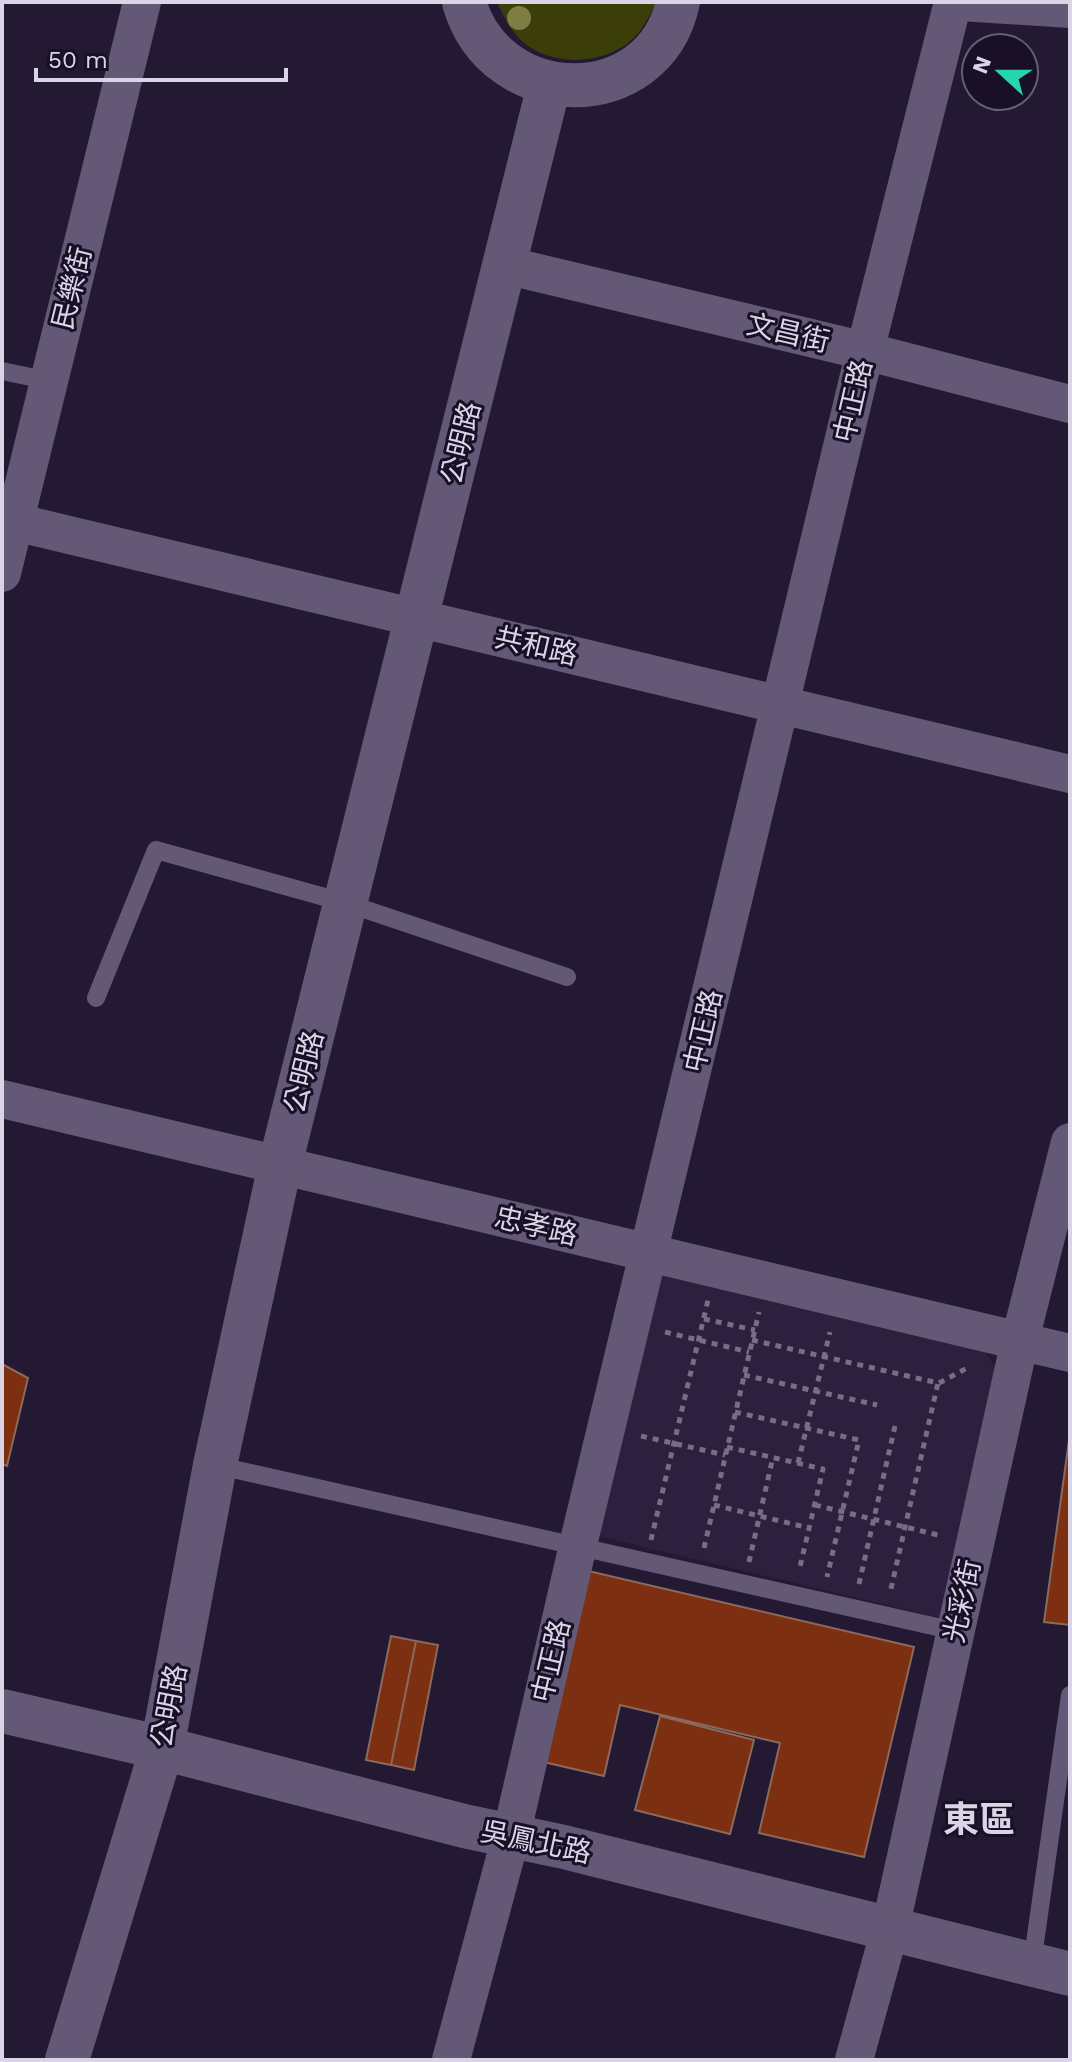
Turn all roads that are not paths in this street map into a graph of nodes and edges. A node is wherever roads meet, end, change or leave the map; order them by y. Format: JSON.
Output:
{"nodes":[{"id":1,"x":142,"y":2,"type":"edge"},
{"id":2,"x":464,"y":2,"type":"edge"},
{"id":3,"x":678,"y":2,"type":"edge"},
{"id":4,"x":953,"y":2,"type":"edge"},
{"id":5,"x":960,"y":2,"type":"edge"},
{"id":6,"x":1070,"y":9,"type":"edge"},
{"id":7,"x":549,"y":85,"type":"junction"},
{"id":8,"x":505,"y":265,"type":"junction"},
{"id":9,"x":865,"y":351,"type":"junction"},
{"id":10,"x":2,"y":371,"type":"edge"},
{"id":11,"x":50,"y":381,"type":"junction"},
{"id":12,"x":1070,"y":404,"type":"edge"},
{"id":13,"x":9,"y":521,"type":"edge"},
{"id":14,"x":2,"y":573,"type":"edge"},
{"id":15,"x":418,"y":618,"type":"junction"},
{"id":16,"x":781,"y":704,"type":"junction"},
{"id":17,"x":1070,"y":774,"type":"edge"},
{"id":18,"x":346,"y":903,"type":"junction"},
{"id":19,"x":567,"y":977,"type":"dead end"},
{"id":20,"x":96,"y":998,"type":"dead end"},
{"id":21,"x":2,"y":1099,"type":"edge"},
{"id":22,"x":1070,"y":1142,"type":"edge"},
{"id":23,"x":280,"y":1165,"type":"junction"},
{"id":24,"x":650,"y":1253,"type":"junction"},
{"id":25,"x":1020,"y":1340,"type":"junction"},
{"id":26,"x":1070,"y":1353,"type":"edge"},
{"id":27,"x":215,"y":1465,"type":"junction"},
{"id":28,"x":578,"y":1545,"type":"junction"},
{"id":29,"x":955,"y":1631,"type":"junction"},
{"id":30,"x":1070,"y":1695,"type":"edge"},
{"id":31,"x":2,"y":1711,"type":"edge"},
{"id":32,"x":162,"y":1748,"type":"junction"},
{"id":33,"x":511,"y":1836,"type":"junction"},
{"id":34,"x":890,"y":1929,"type":"junction"},
{"id":35,"x":1051,"y":1969,"type":"edge"},
{"id":36,"x":67,"y":2060,"type":"edge"},
{"id":37,"x":451,"y":2060,"type":"edge"},
{"id":38,"x":854,"y":2060,"type":"edge"}],
"edges":[{"from":1,"to":11,"type":"street","name":"民樂街"},
{"from":2,"to":7,"type":"street"},
{"from":3,"to":7,"type":"street"},
{"from":4,"to":9,"type":"street","name":"中正路"},
{"from":5,"to":6,"type":"street"},
{"from":7,"to":8,"type":"street","name":"公明路"},
{"from":8,"to":9,"type":"street","name":"文昌街"},
{"from":8,"to":15,"type":"street","name":"公明路"},
{"from":9,"to":12,"type":"street","name":"文昌街"},
{"from":9,"to":16,"type":"street","name":"中正路"},
{"from":10,"to":11,"type":"lane"},
{"from":11,"to":13,"type":"street","name":"民樂街"},
{"from":13,"to":14,"type":"street","name":"民樂街"},
{"from":13,"to":15,"type":"street","name":"共和路"},
{"from":15,"to":16,"type":"street","name":"共和路"},
{"from":15,"to":18,"type":"street","name":"公明路"},
{"from":16,"to":17,"type":"street","name":"共和路"},
{"from":16,"to":24,"type":"street","name":"中正路"},
{"from":18,"to":19,"type":"lane"},
{"from":18,"to":20,"type":"lane"},
{"from":18,"to":23,"type":"street","name":"公明路"},
{"from":21,"to":23,"type":"street","name":"忠孝路"},
{"from":22,"to":25,"type":"street","name":"光彩街"},
{"from":23,"to":24,"type":"street","name":"忠孝路"},
{"from":23,"to":27,"type":"street","name":"公明路"},
{"from":24,"to":25,"type":"street","name":"忠孝路"},
{"from":24,"to":28,"type":"street","name":"中正路"},
{"from":25,"to":26,"type":"street","name":"忠孝路"},
{"from":25,"to":29,"type":"street","name":"光彩街"},
{"from":27,"to":28,"type":"lane"},
{"from":27,"to":32,"type":"street","name":"公明路"},
{"from":28,"to":29,"type":"lane"},
{"from":28,"to":33,"type":"street","name":"中正路"},
{"from":29,"to":34,"type":"street","name":"光彩街"},
{"from":30,"to":35,"type":"lane"},
{"from":31,"to":32,"type":"street","name":"吳鳳北路"},
{"from":32,"to":33,"type":"street","name":"吳鳳北路"},
{"from":32,"to":36,"type":"street","name":"公明路"},
{"from":33,"to":34,"type":"street","name":"吳鳳北路"},
{"from":33,"to":37,"type":"street","name":"中正路"},
{"from":34,"to":35,"type":"street","name":"吳鳳北路"},
{"from":34,"to":38,"type":"street","name":"光彩街"}]}
